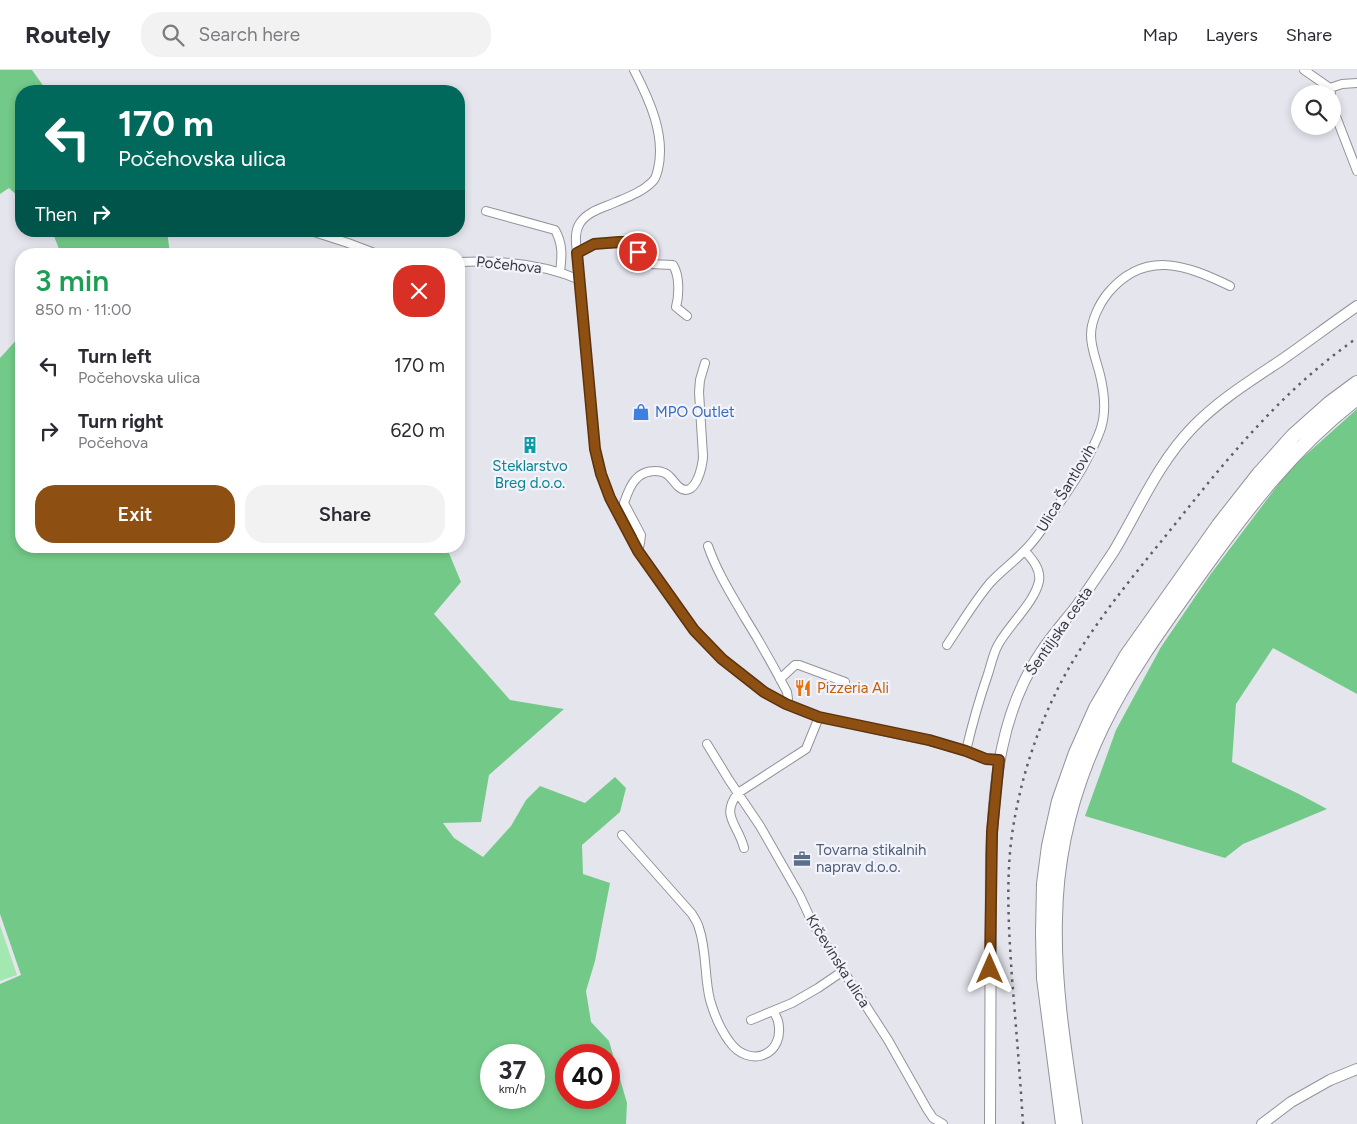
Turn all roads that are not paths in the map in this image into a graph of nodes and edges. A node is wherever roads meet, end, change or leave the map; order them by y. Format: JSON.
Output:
{"nodes":[{"id":1,"x":634,"y":70,"type":"edge"},
{"id":2,"x":1304,"y":70,"type":"edge"},
{"id":3,"x":1357,"y":83,"type":"edge"},
{"id":4,"x":1323,"y":85,"type":"edge"},
{"id":5,"x":1340,"y":85,"type":"edge"},
{"id":6,"x":1341,"y":130,"type":"edge"},
{"id":7,"x":1357,"y":172,"type":"edge"},
{"id":8,"x":486,"y":211,"type":"dead end"},
{"id":9,"x":330,"y":237,"type":"edge"},
{"id":10,"x":361,"y":248,"type":"edge"},
{"id":11,"x":577,"y":253,"type":"junction"},
{"id":12,"x":465,"y":262,"type":"edge"},
{"id":13,"x":561,"y":272,"type":"junction"},
{"id":14,"x":580,"y":280,"type":"junction"},
{"id":15,"x":1230,"y":286,"type":"dead end"},
{"id":16,"x":1357,"y":306,"type":"edge"},
{"id":17,"x":687,"y":316,"type":"dead end"},
{"id":18,"x":705,"y":363,"type":"dead end"},
{"id":19,"x":1357,"y":383,"type":"edge"},
{"id":20,"x":1357,"y":398,"type":"edge"},
{"id":21,"x":708,"y":546,"type":"dead end"},
{"id":22,"x":1025,"y":550,"type":"junction"},
{"id":23,"x":638,"y":551,"type":"junction"},
{"id":24,"x":947,"y":645,"type":"dead end"},
{"id":25,"x":780,"y":679,"type":"junction"},
{"id":26,"x":845,"y":682,"type":"dead end"},
{"id":27,"x":786,"y":704,"type":"junction"},
{"id":28,"x":819,"y":717,"type":"junction"},
{"id":29,"x":707,"y":744,"type":"dead end"},
{"id":30,"x":966,"y":751,"type":"junction"},
{"id":31,"x":999,"y":760,"type":"junction"},
{"id":32,"x":738,"y":793,"type":"junction"},
{"id":33,"x":622,"y":835,"type":"dead end"},
{"id":34,"x":744,"y":848,"type":"dead end"},
{"id":35,"x":843,"y":971,"type":"junction"},
{"id":36,"x":773,"y":1011,"type":"junction"},
{"id":37,"x":751,"y":1020,"type":"dead end"},
{"id":38,"x":1357,"y":1069,"type":"edge"},
{"id":39,"x":943,"y":1124,"type":"edge"},
{"id":40,"x":990,"y":1124,"type":"edge"},
{"id":41,"x":1063,"y":1124,"type":"edge"},
{"id":42,"x":1074,"y":1124,"type":"edge"},
{"id":43,"x":1262,"y":1124,"type":"edge"}],
"edges":[{"from":1,"to":11,"type":"street"},
{"from":2,"to":4,"type":"street"},
{"from":3,"to":5,"type":"street"},
{"from":6,"to":7,"type":"street"},
{"from":8,"to":13,"type":"street","name":"Počehova"},
{"from":9,"to":10,"type":"street"},
{"from":11,"to":14,"type":"street"},
{"from":11,"to":17,"type":"street"},
{"from":12,"to":13,"type":"street","name":"Počehova"},
{"from":13,"to":14,"type":"street"},
{"from":14,"to":23,"type":"street"},
{"from":15,"to":22,"type":"street","name":"Ulica Šantlovih"},
{"from":16,"to":31,"type":"street","name":"Šentiljska cesta"},
{"from":18,"to":23,"type":"street"},
{"from":19,"to":41,"type":"highway"},
{"from":20,"to":42,"type":"highway"},
{"from":21,"to":25,"type":"street"},
{"from":22,"to":24,"type":"street","name":"Ulica Šantlovih"},
{"from":22,"to":30,"type":"street"},
{"from":23,"to":27,"type":"street"},
{"from":25,"to":26,"type":"street"},
{"from":25,"to":27,"type":"street"},
{"from":27,"to":28,"type":"street"},
{"from":28,"to":30,"type":"street"},
{"from":28,"to":32,"type":"street"},
{"from":29,"to":32,"type":"street","name":"Krčevinska ulica"},
{"from":30,"to":31,"type":"street"},
{"from":31,"to":40,"type":"street","name":"Šentiljska cesta"},
{"from":32,"to":34,"type":"street"},
{"from":32,"to":35,"type":"street","name":"Krčevinska ulica"},
{"from":33,"to":36,"type":"street"},
{"from":35,"to":36,"type":"street"},
{"from":35,"to":39,"type":"street","name":"Krčevinska ulica"},
{"from":36,"to":37,"type":"street"},
{"from":38,"to":43,"type":"street"}]}
